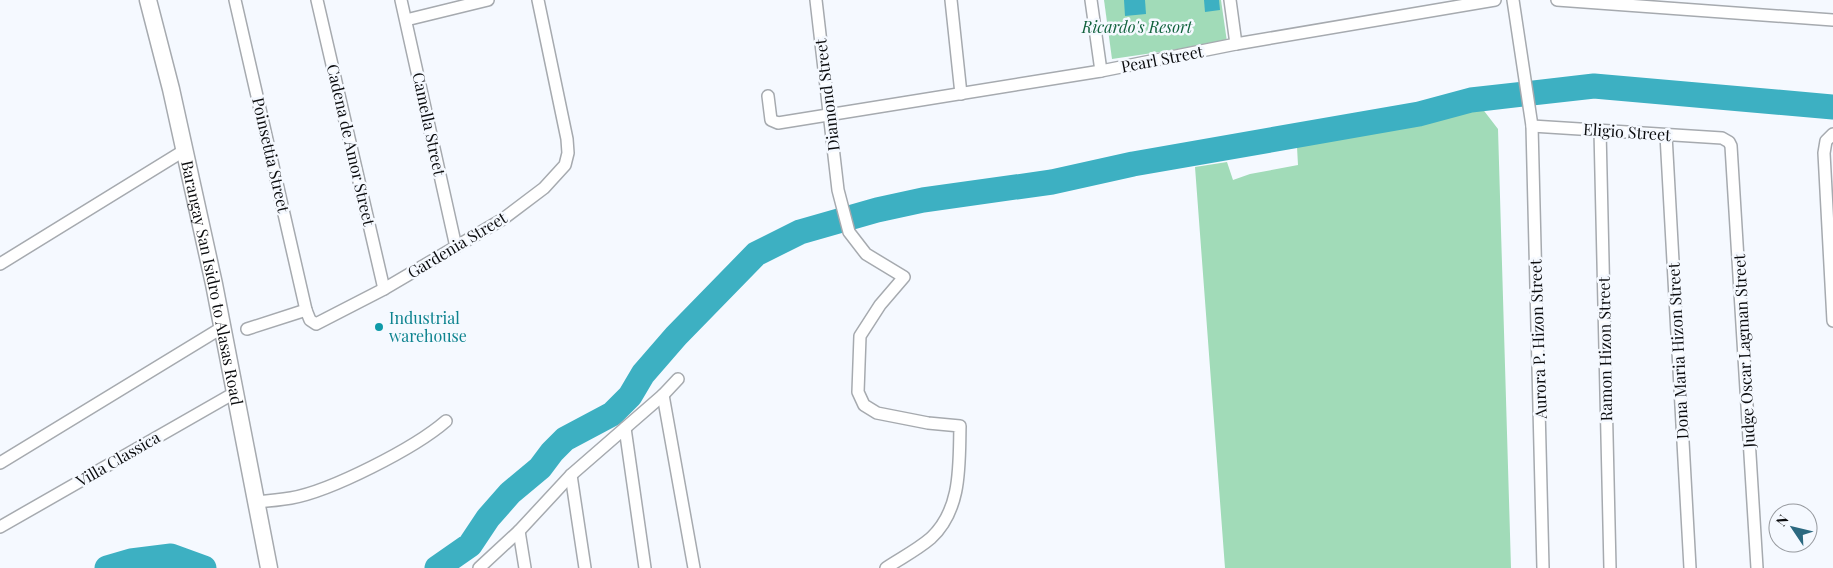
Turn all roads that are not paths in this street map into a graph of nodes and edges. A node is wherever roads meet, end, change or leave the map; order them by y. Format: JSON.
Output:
{"nodes":[{"id":1,"x":148,"y":0,"type":"edge"},
{"id":2,"x":235,"y":0,"type":"edge"},
{"id":3,"x":317,"y":0,"type":"edge"},
{"id":4,"x":401,"y":0,"type":"edge"},
{"id":5,"x":488,"y":0,"type":"edge"},
{"id":6,"x":538,"y":0,"type":"edge"},
{"id":7,"x":816,"y":0,"type":"edge"},
{"id":8,"x":951,"y":0,"type":"edge"},
{"id":9,"x":1091,"y":0,"type":"edge"},
{"id":10,"x":1230,"y":0,"type":"edge"},
{"id":11,"x":1496,"y":0,"type":"edge"},
{"id":12,"x":1513,"y":0,"type":"edge"},
{"id":13,"x":1557,"y":0,"type":"edge"},
{"id":14,"x":406,"y":20,"type":"junction"},
{"id":15,"x":1833,"y":20,"type":"edge"},
{"id":16,"x":1236,"y":44,"type":"junction"},
{"id":17,"x":1101,"y":71,"type":"junction"},
{"id":18,"x":961,"y":94,"type":"junction"},
{"id":19,"x":768,"y":96,"type":"dead end"},
{"id":20,"x":829,"y":116,"type":"junction"},
{"id":21,"x":1532,"y":126,"type":"junction"},
{"id":22,"x":1600,"y":130,"type":"junction"},
{"id":23,"x":1666,"y":134,"type":"junction"},
{"id":24,"x":1833,"y":134,"type":"edge"},
{"id":25,"x":1722,"y":138,"type":"joint"},
{"id":26,"x":185,"y":150,"type":"junction"},
{"id":27,"x":456,"y":247,"type":"junction"},
{"id":28,"x":0,"y":264,"type":"edge"},
{"id":29,"x":384,"y":289,"type":"junction"},
{"id":30,"x":306,"y":310,"type":"junction"},
{"id":31,"x":1833,"y":321,"type":"edge"},
{"id":32,"x":223,"y":327,"type":"junction"},
{"id":33,"x":247,"y":329,"type":"dead end"},
{"id":34,"x":678,"y":379,"type":"dead end"},
{"id":35,"x":236,"y":392,"type":"junction"},
{"id":36,"x":663,"y":395,"type":"junction"},
{"id":37,"x":446,"y":422,"type":"dead end"},
{"id":38,"x":625,"y":428,"type":"junction"},
{"id":39,"x":0,"y":463,"type":"edge"},
{"id":40,"x":571,"y":475,"type":"junction"},
{"id":41,"x":256,"y":502,"type":"junction"},
{"id":42,"x":0,"y":527,"type":"edge"},
{"id":43,"x":519,"y":531,"type":"junction"},
{"id":44,"x":268,"y":568,"type":"edge"},
{"id":45,"x":479,"y":568,"type":"edge"},
{"id":46,"x":525,"y":568,"type":"edge"},
{"id":47,"x":585,"y":568,"type":"edge"},
{"id":48,"x":645,"y":568,"type":"edge"},
{"id":49,"x":694,"y":568,"type":"edge"},
{"id":50,"x":886,"y":568,"type":"edge"},
{"id":51,"x":1543,"y":568,"type":"edge"},
{"id":52,"x":1610,"y":568,"type":"edge"},
{"id":53,"x":1690,"y":568,"type":"edge"},
{"id":54,"x":1757,"y":568,"type":"edge"}],
"edges":[{"from":1,"to":26,"type":"street","name":"Barangay San Isidro to Alasas Road"},
{"from":2,"to":30,"type":"street","name":"Poinsettia Street"},
{"from":3,"to":29,"type":"street","name":"Cadena de Amor Street"},
{"from":4,"to":14,"type":"street","name":"Camella Street"},
{"from":5,"to":14,"type":"street"},
{"from":6,"to":27,"type":"street","name":"Gardenia Street"},
{"from":7,"to":20,"type":"street","name":"Diamond Street"},
{"from":8,"to":18,"type":"street"},
{"from":9,"to":17,"type":"street"},
{"from":10,"to":16,"type":"street"},
{"from":11,"to":16,"type":"street","name":"Pearl Street"},
{"from":12,"to":21,"type":"street","name":"Aurora P. Hizon Street"},
{"from":13,"to":15,"type":"street"},
{"from":14,"to":27,"type":"street","name":"Camella Street"},
{"from":16,"to":17,"type":"street","name":"Pearl Street"},
{"from":17,"to":18,"type":"street","name":"Pearl Street"},
{"from":18,"to":20,"type":"street","name":"Pearl Street"},
{"from":19,"to":20,"type":"street","name":"Pearl Street"},
{"from":20,"to":50,"type":"street","name":"Diamond Street"},
{"from":21,"to":22,"type":"street","name":"Eligio Street"},
{"from":21,"to":51,"type":"street","name":"Aurora P. Hizon Street"},
{"from":22,"to":23,"type":"street","name":"Eligio Street"},
{"from":22,"to":52,"type":"street","name":"Ramon Hizon Street"},
{"from":23,"to":25,"type":"street","name":"Eligio Street"},
{"from":23,"to":53,"type":"street","name":"Dona Maria Hizon Street"},
{"from":24,"to":31,"type":"street"},
{"from":25,"to":54,"type":"street","name":"Judge Oscar Lagman Street"},
{"from":26,"to":28,"type":"street"},
{"from":26,"to":32,"type":"street","name":"Barangay San Isidro to Alasas Road"},
{"from":27,"to":29,"type":"street","name":"Gardenia Street"},
{"from":29,"to":30,"type":"street","name":"Gardenia Street"},
{"from":30,"to":33,"type":"street"},
{"from":32,"to":35,"type":"street","name":"Barangay San Isidro to Alasas Road"},
{"from":32,"to":39,"type":"street"},
{"from":34,"to":36,"type":"street"},
{"from":35,"to":41,"type":"street","name":"Barangay San Isidro to Alasas Road"},
{"from":35,"to":42,"type":"street","name":"Villa Classica"},
{"from":36,"to":38,"type":"street"},
{"from":36,"to":49,"type":"street"},
{"from":37,"to":41,"type":"street"},
{"from":38,"to":40,"type":"street"},
{"from":38,"to":48,"type":"street"},
{"from":40,"to":43,"type":"street"},
{"from":40,"to":47,"type":"street"},
{"from":41,"to":44,"type":"street","name":"Barangay San Isidro to Alasas Road"},
{"from":43,"to":45,"type":"street"},
{"from":43,"to":46,"type":"street"}]}
